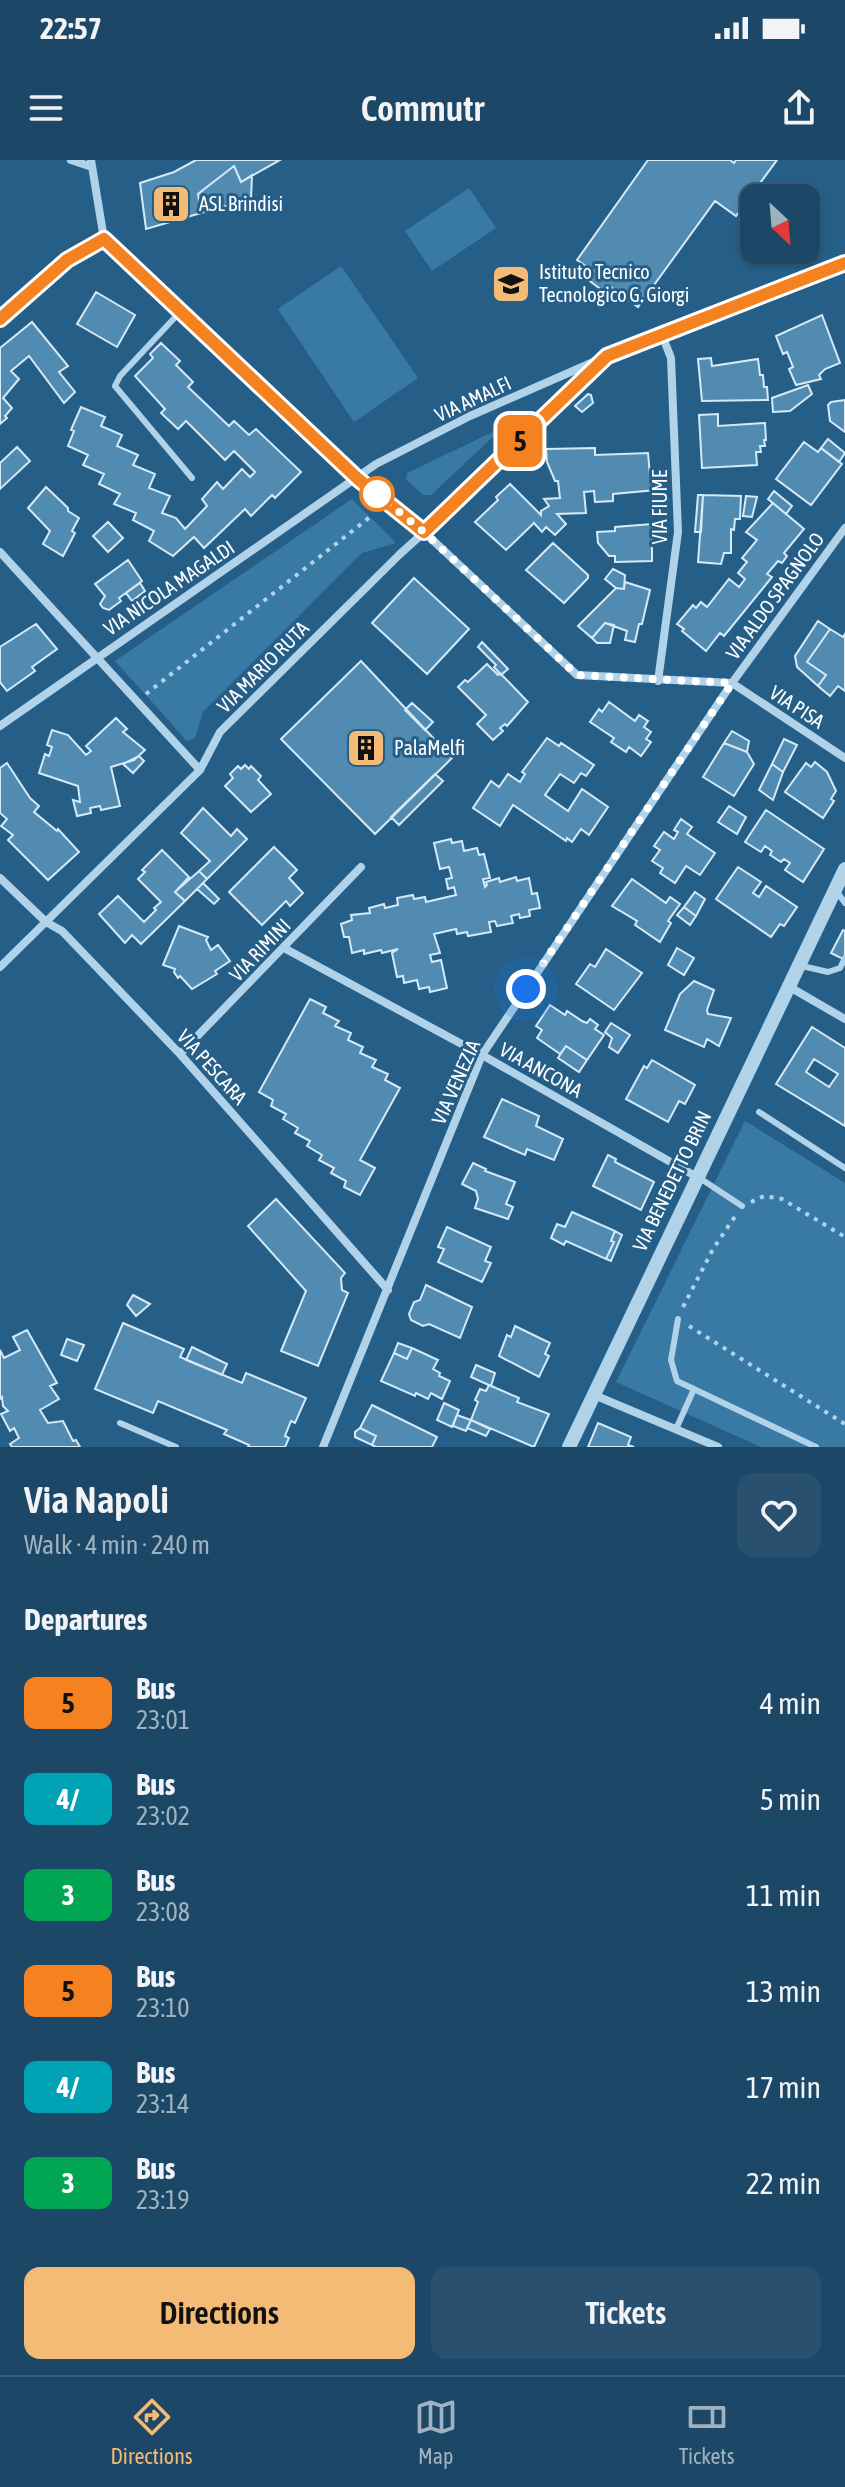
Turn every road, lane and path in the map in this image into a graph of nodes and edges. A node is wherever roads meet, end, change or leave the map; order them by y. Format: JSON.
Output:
{"nodes":[{"id":1,"x":71,"y":160,"type":"edge"},
{"id":2,"x":91,"y":163,"type":"edge"},
{"id":3,"x":104,"y":239,"type":"junction"},
{"id":4,"x":845,"y":263,"type":"edge"},
{"id":5,"x":181,"y":311,"type":"junction"},
{"id":6,"x":0,"y":319,"type":"edge"},
{"id":7,"x":662,"y":335,"type":"junction"},
{"id":8,"x":607,"y":356,"type":"junction"},
{"id":9,"x":192,"y":478,"type":"dead end"},
{"id":10,"x":358,"y":479,"type":"junction"},
{"id":11,"x":370,"y":517,"type":"dead end"},
{"id":12,"x":845,"y":528,"type":"edge"},
{"id":13,"x":424,"y":532,"type":"junction"},
{"id":14,"x":0,"y":552,"type":"edge"},
{"id":15,"x":96,"y":657,"type":"junction"},
{"id":16,"x":658,"y":681,"type":"junction"},
{"id":17,"x":732,"y":683,"type":"junction"},
{"id":18,"x":136,"y":701,"type":"junction"},
{"id":19,"x":0,"y":726,"type":"edge"},
{"id":20,"x":845,"y":758,"type":"edge"},
{"id":21,"x":200,"y":770,"type":"junction"},
{"id":22,"x":361,"y":867,"type":"dead end"},
{"id":23,"x":845,"y":869,"type":"edge"},
{"id":24,"x":0,"y":878,"type":"edge"},
{"id":25,"x":835,"y":889,"type":"junction"},
{"id":26,"x":845,"y":903,"type":"edge"},
{"id":27,"x":46,"y":922,"type":"junction"},
{"id":28,"x":284,"y":948,"type":"junction"},
{"id":29,"x":845,"y":958,"type":"edge"},
{"id":30,"x":798,"y":965,"type":"junction"},
{"id":31,"x":0,"y":967,"type":"edge"},
{"id":32,"x":788,"y":986,"type":"junction"},
{"id":33,"x":845,"y":1019,"type":"edge"},
{"id":34,"x":180,"y":1054,"type":"junction"},
{"id":35,"x":482,"y":1055,"type":"junction"},
{"id":36,"x":759,"y":1112,"type":"dead end"},
{"id":37,"x":845,"y":1168,"type":"edge"},
{"id":38,"x":697,"y":1177,"type":"junction"},
{"id":39,"x":742,"y":1206,"type":"junction"},
{"id":40,"x":845,"y":1237,"type":"edge"},
{"id":41,"x":388,"y":1290,"type":"junction"},
{"id":42,"x":678,"y":1319,"type":"junction"},
{"id":43,"x":694,"y":1389,"type":"junction"},
{"id":44,"x":592,"y":1394,"type":"junction"},
{"id":45,"x":120,"y":1423,"type":"dead end"},
{"id":46,"x":845,"y":1424,"type":"edge"},
{"id":47,"x":676,"y":1429,"type":"junction"},
{"id":48,"x":176,"y":1447,"type":"edge"},
{"id":49,"x":323,"y":1447,"type":"edge"},
{"id":50,"x":569,"y":1447,"type":"edge"},
{"id":51,"x":718,"y":1447,"type":"edge"},
{"id":52,"x":816,"y":1447,"type":"edge"}],
"edges":[{"from":1,"to":2,"type":"street"},
{"from":2,"to":3,"type":"street"},
{"from":3,"to":5,"type":"street"},
{"from":3,"to":6,"type":"street"},
{"from":4,"to":7,"type":"street","name":"VIA AMALFI"},
{"from":5,"to":9,"type":"lane"},
{"from":5,"to":10,"type":"street"},
{"from":7,"to":8,"type":"street","name":"VIA AMALFI"},
{"from":7,"to":16,"type":"street","name":"VIA FIUME"},
{"from":8,"to":10,"type":"street","name":"VIA AMALFI"},
{"from":8,"to":13,"type":"street","name":"VIA AMALFI"},
{"from":10,"to":13,"type":"street"},
{"from":10,"to":15,"type":"street","name":"VIA NICOLA MAGALDI"},
{"from":11,"to":18,"type":"path"},
{"from":12,"to":17,"type":"street","name":"VIA ALDO SPAGNOLO"},
{"from":13,"to":16,"type":"street"},
{"from":13,"to":21,"type":"street","name":"VIA MARIO RUTA"},
{"from":14,"to":15,"type":"street"},
{"from":15,"to":18,"type":"street"},
{"from":15,"to":19,"type":"street","name":"VIA NICOLA MAGALDI"},
{"from":16,"to":17,"type":"street"},
{"from":17,"to":20,"type":"street","name":"VIA PISA"},
{"from":17,"to":35,"type":"street","name":"VIA VENEZIA"},
{"from":18,"to":21,"type":"street"},
{"from":21,"to":27,"type":"street","name":"VIA MARIO RUTA"},
{"from":22,"to":28,"type":"street","name":"VIA RIMINI"},
{"from":23,"to":25,"type":"street","name":"VIA BENEDETTO BRIN"},
{"from":24,"to":27,"type":"street","name":"VIA PESCARA"},
{"from":25,"to":26,"type":"lane"},
{"from":25,"to":30,"type":"street","name":"VIA BENEDETTO BRIN"},
{"from":27,"to":31,"type":"street","name":"VIA MARIO RUTA"},
{"from":27,"to":34,"type":"street","name":"VIA PESCARA"},
{"from":28,"to":34,"type":"street","name":"VIA RIMINI"},
{"from":28,"to":35,"type":"street","name":"VIA ANCONA"},
{"from":29,"to":30,"type":"lane"},
{"from":30,"to":32,"type":"street","name":"VIA BENEDETTO BRIN"},
{"from":32,"to":33,"type":"street"},
{"from":32,"to":38,"type":"street","name":"VIA BENEDETTO BRIN"},
{"from":34,"to":41,"type":"street","name":"VIA PESCARA"},
{"from":35,"to":38,"type":"street","name":"VIA ANCONA"},
{"from":35,"to":41,"type":"street","name":"VIA VENEZIA"},
{"from":36,"to":37,"type":"lane"},
{"from":38,"to":39,"type":"lane"},
{"from":38,"to":44,"type":"street","name":"VIA BENEDETTO BRIN"},
{"from":39,"to":40,"type":"path"},
{"from":39,"to":42,"type":"path"},
{"from":41,"to":49,"type":"street","name":"VIA VENEZIA"},
{"from":42,"to":43,"type":"lane"},
{"from":42,"to":46,"type":"path"},
{"from":43,"to":47,"type":"lane"},
{"from":43,"to":52,"type":"lane"},
{"from":44,"to":47,"type":"street"},
{"from":44,"to":50,"type":"street","name":"VIA BENEDETTO BRIN"},
{"from":45,"to":48,"type":"lane"},
{"from":47,"to":51,"type":"street"}]}
